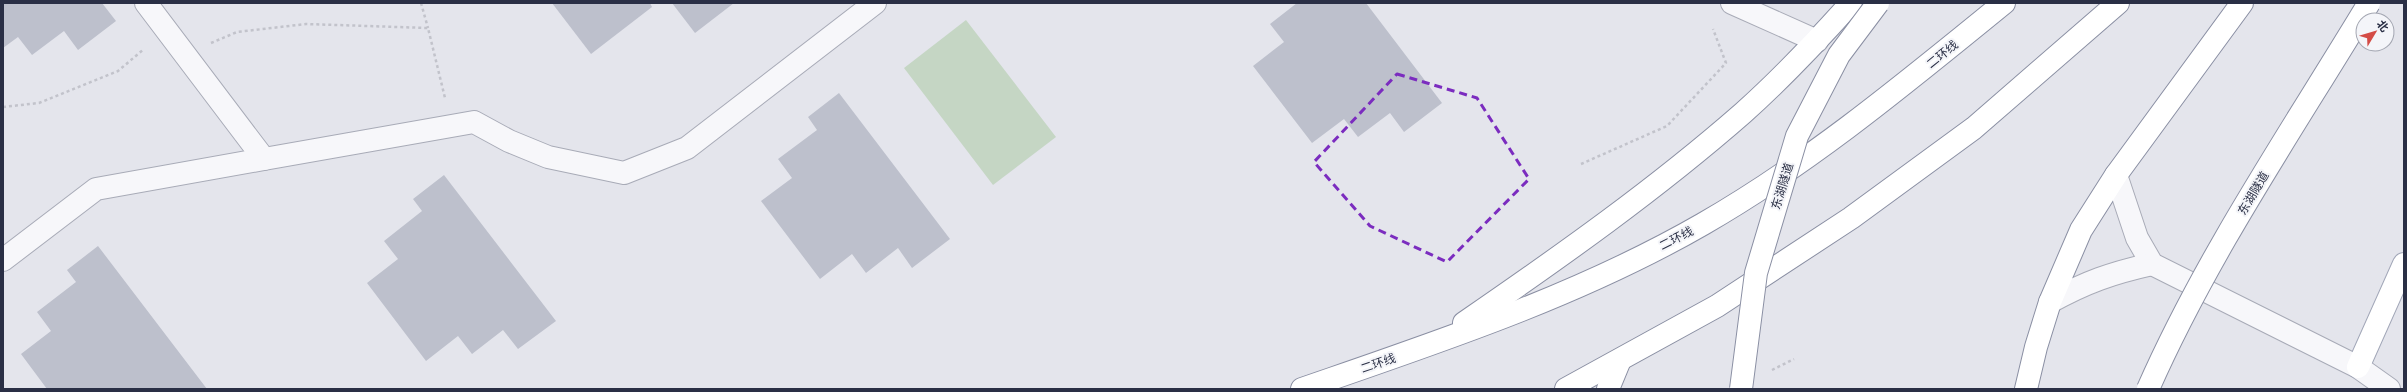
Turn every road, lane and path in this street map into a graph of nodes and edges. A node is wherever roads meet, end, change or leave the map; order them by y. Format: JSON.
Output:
{"nodes":[{"id":1,"x":146,"y":3,"type":"edge"},
{"id":2,"x":422,"y":3,"type":"edge"},
{"id":3,"x":875,"y":3,"type":"edge"},
{"id":4,"x":1732,"y":3,"type":"edge"},
{"id":5,"x":1852,"y":3,"type":"edge"},
{"id":6,"x":1878,"y":3,"type":"edge"},
{"id":7,"x":2004,"y":3,"type":"edge"},
{"id":8,"x":2118,"y":3,"type":"edge"},
{"id":9,"x":2242,"y":3,"type":"edge"},
{"id":10,"x":2369,"y":3,"type":"edge"},
{"id":11,"x":428,"y":28,"type":"junction"},
{"id":12,"x":1713,"y":28,"type":"dead end"},
{"id":13,"x":167,"y":31,"type":"junction"},
{"id":14,"x":1817,"y":41,"type":"junction"},
{"id":15,"x":185,"y":54,"type":"junction"},
{"id":16,"x":3,"y":107,"type":"edge"},
{"id":17,"x":452,"y":126,"type":"junction"},
{"id":18,"x":264,"y":159,"type":"junction"},
{"id":19,"x":1581,"y":164,"type":"dead end"},
{"id":20,"x":2116,"y":175,"type":"junction"},
{"id":21,"x":3,"y":260,"type":"edge"},
{"id":22,"x":2152,"y":264,"type":"junction"},
{"id":23,"x":2404,"y":264,"type":"edge"},
{"id":24,"x":2050,"y":302,"type":"junction"},
{"id":25,"x":1433,"y":344,"type":"junction"},
{"id":26,"x":1620,"y":360,"type":"junction"},
{"id":27,"x":2358,"y":367,"type":"junction"},
{"id":28,"x":1302,"y":389,"type":"edge"},
{"id":29,"x":1566,"y":389,"type":"edge"},
{"id":30,"x":1608,"y":389,"type":"edge"},
{"id":31,"x":1740,"y":389,"type":"edge"},
{"id":32,"x":2026,"y":389,"type":"edge"},
{"id":33,"x":2148,"y":389,"type":"edge"},
{"id":34,"x":2389,"y":389,"type":"edge"}],
"edges":[{"from":1,"to":13,"type":"street"},
{"from":2,"to":11,"type":"path"},
{"from":3,"to":17,"type":"street"},
{"from":4,"to":14,"type":"street"},
{"from":5,"to":14,"type":"main road"},
{"from":6,"to":31,"type":"main road","name":"东湖隧道","bridge":true},
{"from":7,"to":25,"type":"main road","name":"二环线"},
{"from":8,"to":26,"type":"main road"},
{"from":9,"to":20,"type":"main road"},
{"from":10,"to":33,"type":"main road","name":"东湖隧道","bridge":true},
{"from":11,"to":15,"type":"path"},
{"from":11,"to":17,"type":"path"},
{"from":12,"to":19,"type":"path"},
{"from":13,"to":15,"type":"street"},
{"from":13,"to":16,"type":"path"},
{"from":14,"to":25,"type":"main road"},
{"from":15,"to":18,"type":"street"},
{"from":17,"to":18,"type":"street"},
{"from":18,"to":21,"type":"street"},
{"from":20,"to":22,"type":"street"},
{"from":20,"to":24,"type":"main road"},
{"from":22,"to":24,"type":"street"},
{"from":22,"to":27,"type":"street"},
{"from":23,"to":27,"type":"main road"},
{"from":24,"to":32,"type":"main road"},
{"from":25,"to":28,"type":"main road","name":"二环线"},
{"from":26,"to":29,"type":"main road"},
{"from":26,"to":30,"type":"main road"},
{"from":27,"to":34,"type":"street"}]}
